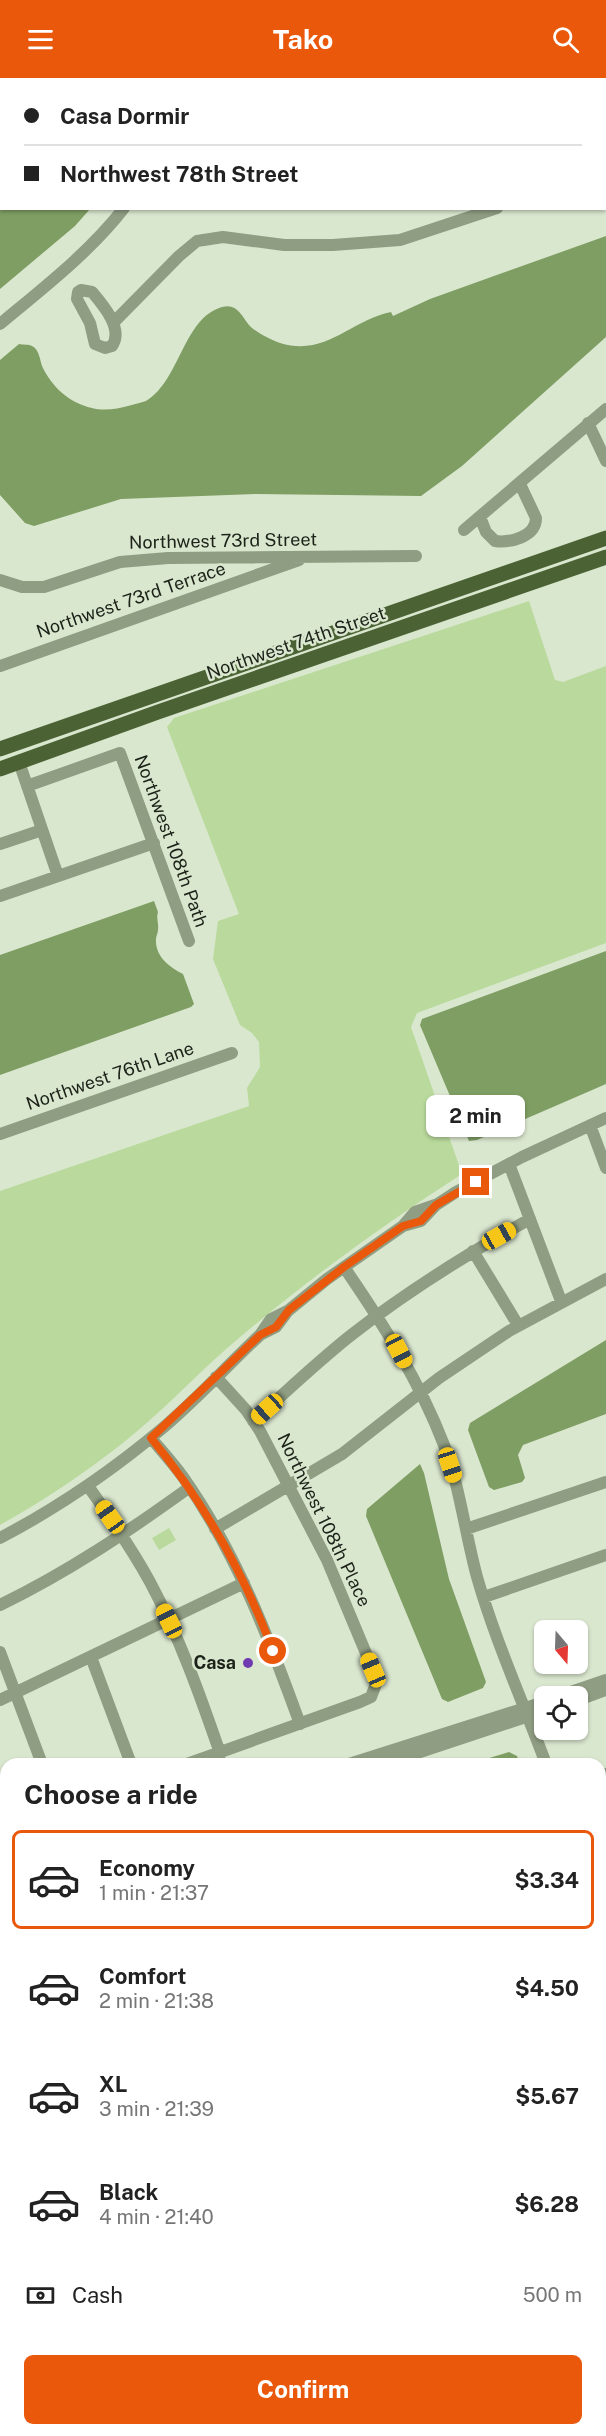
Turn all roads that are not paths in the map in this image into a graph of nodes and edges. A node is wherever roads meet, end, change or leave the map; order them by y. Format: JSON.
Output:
{"nodes":[{"id":1,"x":122,"y":210,"type":"edge"},
{"id":2,"x":486,"y":210,"type":"edge"},
{"id":3,"x":463,"y":214,"type":"edge"},
{"id":4,"x":113,"y":323,"type":"dead end"},
{"id":5,"x":0,"y":324,"type":"edge"},
{"id":6,"x":606,"y":409,"type":"edge"},
{"id":7,"x":588,"y":423,"type":"junction"},
{"id":8,"x":606,"y":461,"type":"edge"},
{"id":9,"x":520,"y":484,"type":"junction"},
{"id":10,"x":480,"y":517,"type":"junction"},
{"id":11,"x":464,"y":530,"type":"dead end"},
{"id":12,"x":606,"y":538,"type":"edge"},
{"id":13,"x":309,"y":556,"type":"junction"},
{"id":14,"x":416,"y":556,"type":"dead end"},
{"id":15,"x":606,"y":557,"type":"edge"},
{"id":16,"x":0,"y":580,"type":"edge"},
{"id":17,"x":0,"y":666,"type":"edge"},
{"id":18,"x":0,"y":749,"type":"edge"},
{"id":19,"x":19,"y":762,"type":"junction"},
{"id":20,"x":0,"y":769,"type":"edge"},
{"id":21,"x":27,"y":786,"type":"junction"},
{"id":22,"x":42,"y":830,"type":"junction"},
{"id":23,"x":154,"y":843,"type":"junction"},
{"id":24,"x":0,"y":844,"type":"edge"},
{"id":25,"x":58,"y":876,"type":"junction"},
{"id":26,"x":0,"y":896,"type":"edge"},
{"id":27,"x":189,"y":941,"type":"dead end"},
{"id":28,"x":232,"y":1053,"type":"dead end"},
{"id":29,"x":606,"y":1118,"type":"edge"},
{"id":30,"x":590,"y":1125,"type":"junction"},
{"id":31,"x":0,"y":1134,"type":"edge"},
{"id":32,"x":509,"y":1164,"type":"junction"},
{"id":33,"x":606,"y":1168,"type":"edge"},
{"id":34,"x":530,"y":1219,"type":"junction"},
{"id":35,"x":473,"y":1251,"type":"junction"},
{"id":36,"x":344,"y":1267,"type":"junction"},
{"id":37,"x":606,"y":1279,"type":"edge"},
{"id":38,"x":561,"y":1301,"type":"junction"},
{"id":39,"x":377,"y":1316,"type":"junction"},
{"id":40,"x":518,"y":1325,"type":"junction"},
{"id":41,"x":216,"y":1377,"type":"junction"},
{"id":42,"x":421,"y":1392,"type":"junction"},
{"id":43,"x":254,"y":1421,"type":"junction"},
{"id":44,"x":151,"y":1438,"type":"junction"},
{"id":45,"x":606,"y":1482,"type":"edge"},
{"id":46,"x":288,"y":1484,"type":"junction"},
{"id":47,"x":88,"y":1486,"type":"junction"},
{"id":48,"x":189,"y":1487,"type":"junction"},
{"id":49,"x":215,"y":1529,"type":"junction"},
{"id":50,"x":466,"y":1529,"type":"junction"},
{"id":51,"x":122,"y":1536,"type":"junction"},
{"id":52,"x":0,"y":1538,"type":"edge"},
{"id":53,"x":606,"y":1555,"type":"edge"},
{"id":54,"x":244,"y":1583,"type":"junction"},
{"id":55,"x":484,"y":1597,"type":"junction"},
{"id":56,"x":0,"y":1605,"type":"edge"},
{"id":57,"x":169,"y":1621,"type":"junction"},
{"id":58,"x":0,"y":1652,"type":"edge"},
{"id":59,"x":91,"y":1657,"type":"junction"},
{"id":60,"x":606,"y":1680,"type":"edge"},
{"id":61,"x":588,"y":1686,"type":"edge"},
{"id":62,"x":606,"y":1690,"type":"edge"},
{"id":63,"x":15,"y":1694,"type":"junction"},
{"id":64,"x":588,"y":1696,"type":"edge"},
{"id":65,"x":0,"y":1700,"type":"edge"},
{"id":66,"x":534,"y":1708,"type":"edge"},
{"id":67,"x":534,"y":1712,"type":"edge"},
{"id":68,"x":527,"y":1713,"type":"junction"},
{"id":69,"x":300,"y":1724,"type":"junction"},
{"id":70,"x":40,"y":1758,"type":"edge"},
{"id":71,"x":129,"y":1758,"type":"edge"},
{"id":72,"x":219,"y":1758,"type":"edge"},
{"id":73,"x":367,"y":1758,"type":"edge"},
{"id":74,"x":401,"y":1758,"type":"edge"},
{"id":75,"x":544,"y":1758,"type":"edge"}],
"edges":[{"from":1,"to":5,"type":"street"},
{"from":2,"to":3,"type":"street"},
{"from":3,"to":4,"type":"street"},
{"from":6,"to":7,"type":"street"},
{"from":7,"to":8,"type":"street"},
{"from":7,"to":9,"type":"street"},
{"from":9,"to":10,"type":"street"},
{"from":9,"to":10,"type":"street"},
{"from":10,"to":11,"type":"street"},
{"from":12,"to":18,"type":"main road","name":"Northwest 74th Street"},
{"from":13,"to":14,"type":"street","name":"Northwest 73rd Street"},
{"from":13,"to":16,"type":"street","name":"Northwest 73rd Street"},
{"from":13,"to":17,"type":"street","name":"Northwest 73rd Terrace"},
{"from":15,"to":19,"type":"main road","name":"Northwest 74th Street"},
{"from":19,"to":20,"type":"main road","name":"Northwest 74th Street"},
{"from":19,"to":21,"type":"street"},
{"from":21,"to":22,"type":"street"},
{"from":21,"to":23,"type":"street","name":"Northwest 108th Path"},
{"from":22,"to":24,"type":"street"},
{"from":22,"to":25,"type":"street"},
{"from":23,"to":25,"type":"street"},
{"from":23,"to":27,"type":"street","name":"Northwest 108th Path"},
{"from":25,"to":26,"type":"street"},
{"from":28,"to":31,"type":"street","name":"Northwest 76th Lane"},
{"from":29,"to":30,"type":"street"},
{"from":30,"to":32,"type":"street"},
{"from":30,"to":33,"type":"street"},
{"from":32,"to":34,"type":"street"},
{"from":32,"to":36,"type":"street"},
{"from":34,"to":35,"type":"street"},
{"from":34,"to":38,"type":"street"},
{"from":35,"to":39,"type":"street"},
{"from":35,"to":40,"type":"street"},
{"from":36,"to":39,"type":"street"},
{"from":36,"to":41,"type":"street"},
{"from":37,"to":38,"type":"street"},
{"from":38,"to":40,"type":"street"},
{"from":39,"to":42,"type":"street"},
{"from":39,"to":43,"type":"street"},
{"from":40,"to":42,"type":"street"},
{"from":41,"to":43,"type":"street","name":"Northwest 108th Place"},
{"from":41,"to":44,"type":"street"},
{"from":42,"to":46,"type":"street"},
{"from":42,"to":50,"type":"street"},
{"from":43,"to":46,"type":"street","name":"Northwest 108th Place"},
{"from":44,"to":47,"type":"street"},
{"from":44,"to":48,"type":"street"},
{"from":45,"to":50,"type":"street"},
{"from":46,"to":49,"type":"street"},
{"from":46,"to":69,"type":"street","name":"Northwest 108th Place"},
{"from":47,"to":51,"type":"street"},
{"from":47,"to":52,"type":"street"},
{"from":48,"to":49,"type":"street"},
{"from":48,"to":51,"type":"street"},
{"from":49,"to":54,"type":"street"},
{"from":50,"to":55,"type":"street"},
{"from":51,"to":56,"type":"street"},
{"from":51,"to":57,"type":"street"},
{"from":53,"to":55,"type":"street"},
{"from":54,"to":57,"type":"street"},
{"from":54,"to":69,"type":"street"},
{"from":55,"to":68,"type":"street"},
{"from":57,"to":59,"type":"street"},
{"from":57,"to":72,"type":"street"},
{"from":58,"to":63,"type":"street"},
{"from":59,"to":63,"type":"street"},
{"from":59,"to":71,"type":"street"},
{"from":60,"to":61,"type":"street"},
{"from":62,"to":64,"type":"street"},
{"from":63,"to":65,"type":"street"},
{"from":63,"to":70,"type":"street"},
{"from":66,"to":68,"type":"street"},
{"from":67,"to":68,"type":"street"},
{"from":68,"to":73,"type":"street"},
{"from":68,"to":74,"type":"street"},
{"from":68,"to":75,"type":"street"},
{"from":69,"to":72,"type":"street"}]}
